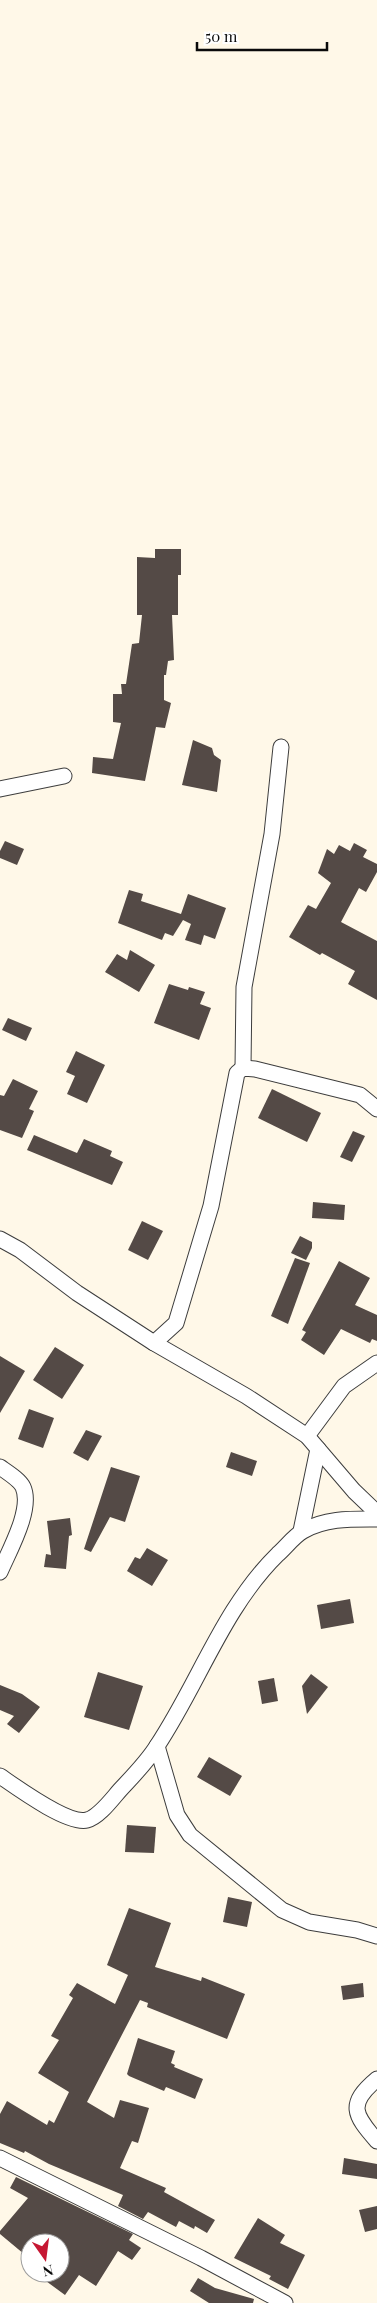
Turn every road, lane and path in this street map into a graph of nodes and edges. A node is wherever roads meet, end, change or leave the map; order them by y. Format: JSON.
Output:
{"nodes":[{"id":1,"x":281,"y":747,"type":"dead end"},
{"id":2,"x":64,"y":776,"type":"dead end"},
{"id":3,"x":0,"y":789,"type":"edge"},
{"id":4,"x":243,"y":1068,"type":"junction"},
{"id":5,"x":377,"y":1109,"type":"edge"},
{"id":6,"x":0,"y":1239,"type":"edge"},
{"id":7,"x":154,"y":1344,"type":"junction"},
{"id":8,"x":377,"y":1364,"type":"edge"},
{"id":9,"x":307,"y":1436,"type":"junction"},
{"id":10,"x":318,"y":1449,"type":"junction"},
{"id":11,"x":0,"y":1467,"type":"edge"},
{"id":12,"x":377,"y":1513,"type":"edge"},
{"id":13,"x":377,"y":1518,"type":"edge"},
{"id":14,"x":302,"y":1532,"type":"junction"},
{"id":15,"x":0,"y":1572,"type":"edge"},
{"id":16,"x":157,"y":1746,"type":"junction"},
{"id":17,"x":0,"y":1776,"type":"edge"},
{"id":18,"x":377,"y":1936,"type":"edge"},
{"id":19,"x":377,"y":2080,"type":"edge"},
{"id":20,"x":377,"y":2141,"type":"edge"},
{"id":21,"x":0,"y":2158,"type":"edge"},
{"id":22,"x":285,"y":2303,"type":"edge"}],
"edges":[{"from":1,"to":4,"type":"street"},
{"from":2,"to":3,"type":"street"},
{"from":4,"to":5,"type":"street"},
{"from":4,"to":7,"type":"street"},
{"from":6,"to":7,"type":"street"},
{"from":7,"to":9,"type":"street"},
{"from":8,"to":9,"type":"street"},
{"from":9,"to":10,"type":"street"},
{"from":10,"to":12,"type":"street"},
{"from":10,"to":14,"type":"street"},
{"from":11,"to":15,"type":"street"},
{"from":13,"to":14,"type":"street"},
{"from":14,"to":16,"type":"street"},
{"from":16,"to":17,"type":"street"},
{"from":16,"to":18,"type":"street"},
{"from":19,"to":20,"type":"street"},
{"from":21,"to":22,"type":"street"}]}
